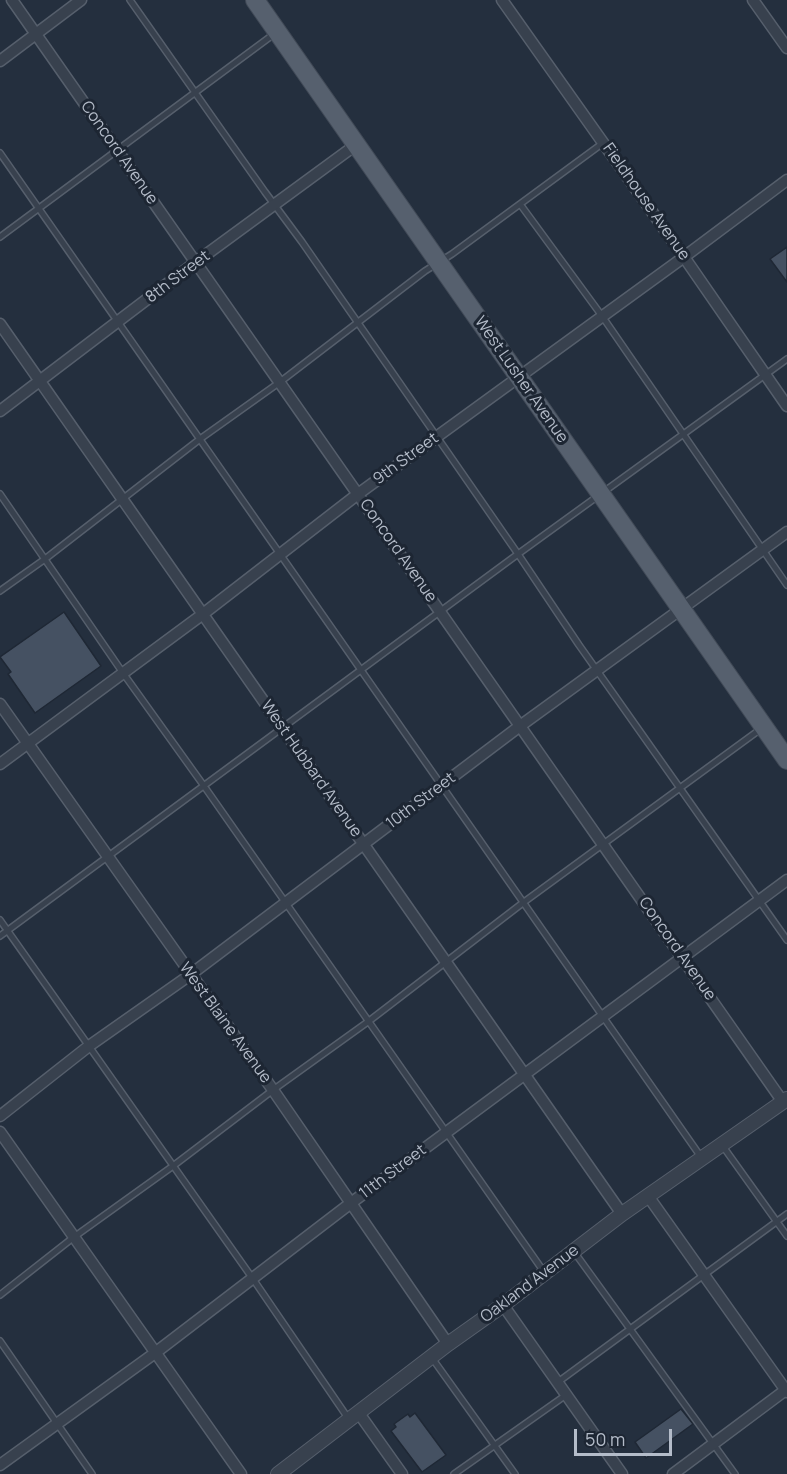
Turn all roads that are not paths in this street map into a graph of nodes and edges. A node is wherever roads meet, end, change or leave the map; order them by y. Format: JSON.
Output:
{"nodes":[{"id":1,"x":12,"y":0,"type":"edge"},
{"id":2,"x":81,"y":0,"type":"edge"},
{"id":3,"x":130,"y":0,"type":"edge"},
{"id":4,"x":255,"y":0,"type":"edge"},
{"id":5,"x":502,"y":0,"type":"edge"},
{"id":6,"x":753,"y":0,"type":"edge"},
{"id":7,"x":277,"y":31,"type":"junction"},
{"id":8,"x":36,"y":34,"type":"junction"},
{"id":9,"x":787,"y":48,"type":"edge"},
{"id":10,"x":0,"y":61,"type":"edge"},
{"id":11,"x":195,"y":92,"type":"junction"},
{"id":12,"x":603,"y":142,"type":"junction"},
{"id":13,"x":357,"y":144,"type":"junction"},
{"id":14,"x":117,"y":149,"type":"junction"},
{"id":15,"x":0,"y":153,"type":"edge"},
{"id":16,"x":787,"y":180,"type":"edge"},
{"id":17,"x":520,"y":204,"type":"junction"},
{"id":18,"x":274,"y":205,"type":"junction"},
{"id":19,"x":39,"y":207,"type":"junction"},
{"id":20,"x":0,"y":237,"type":"edge"},
{"id":21,"x":684,"y":257,"type":"junction"},
{"id":22,"x":196,"y":262,"type":"junction"},
{"id":23,"x":440,"y":262,"type":"junction"},
{"id":24,"x":602,"y":316,"type":"junction"},
{"id":25,"x":118,"y":321,"type":"junction"},
{"id":26,"x":357,"y":322,"type":"junction"},
{"id":27,"x":0,"y":324,"type":"edge"},
{"id":28,"x":787,"y":359,"type":"edge"},
{"id":29,"x":766,"y":375,"type":"junction"},
{"id":30,"x":519,"y":376,"type":"junction"},
{"id":31,"x":40,"y":381,"type":"junction"},
{"id":32,"x":280,"y":382,"type":"junction"},
{"id":33,"x":787,"y":406,"type":"edge"},
{"id":34,"x":0,"y":411,"type":"edge"},
{"id":35,"x":683,"y":434,"type":"junction"},
{"id":36,"x":437,"y":437,"type":"junction"},
{"id":37,"x":200,"y":439,"type":"junction"},
{"id":38,"x":0,"y":494,"type":"edge"},
{"id":39,"x":358,"y":494,"type":"junction"},
{"id":40,"x":601,"y":494,"type":"junction"},
{"id":41,"x":123,"y":499,"type":"junction"},
{"id":42,"x":787,"y":532,"type":"edge"},
{"id":43,"x":762,"y":550,"type":"junction"},
{"id":44,"x":518,"y":554,"type":"junction"},
{"id":45,"x":279,"y":555,"type":"junction"},
{"id":46,"x":45,"y":559,"type":"junction"},
{"id":47,"x":787,"y":585,"type":"edge"},
{"id":48,"x":0,"y":591,"type":"edge"},
{"id":49,"x":682,"y":609,"type":"junction"},
{"id":50,"x":440,"y":611,"type":"junction"},
{"id":51,"x":202,"y":614,"type":"junction"},
{"id":52,"x":360,"y":670,"type":"junction"},
{"id":53,"x":597,"y":670,"type":"junction"},
{"id":54,"x":123,"y":673,"type":"junction"},
{"id":55,"x":0,"y":704,"type":"edge"},
{"id":56,"x":520,"y":726,"type":"junction"},
{"id":57,"x":764,"y":727,"type":"junction"},
{"id":58,"x":282,"y":728,"type":"junction"},
{"id":59,"x":28,"y":744,"type":"junction"},
{"id":60,"x":787,"y":760,"type":"edge"},
{"id":61,"x":0,"y":764,"type":"edge"},
{"id":62,"x":204,"y":786,"type":"junction"},
{"id":63,"x":441,"y":786,"type":"junction"},
{"id":64,"x":680,"y":789,"type":"junction"},
{"id":65,"x":364,"y":844,"type":"junction"},
{"id":66,"x":603,"y":844,"type":"junction"},
{"id":67,"x":107,"y":857,"type":"junction"},
{"id":68,"x":787,"y":880,"type":"edge"},
{"id":69,"x":759,"y":901,"type":"junction"},
{"id":70,"x":524,"y":902,"type":"junction"},
{"id":71,"x":286,"y":903,"type":"junction"},
{"id":72,"x":0,"y":920,"type":"edge"},
{"id":73,"x":8,"y":931,"type":"junction"},
{"id":74,"x":0,"y":936,"type":"edge"},
{"id":75,"x":787,"y":940,"type":"edge"},
{"id":76,"x":683,"y":958,"type":"junction"},
{"id":77,"x":447,"y":963,"type":"junction"},
{"id":78,"x":190,"y":975,"type":"junction"},
{"id":79,"x":604,"y":1016,"type":"junction"},
{"id":80,"x":369,"y":1021,"type":"junction"},
{"id":81,"x":89,"y":1046,"type":"junction"},
{"id":82,"x":525,"y":1075,"type":"junction"},
{"id":83,"x":273,"y":1090,"type":"junction"},
{"id":84,"x":785,"y":1100,"type":"edge"},
{"id":85,"x":0,"y":1116,"type":"edge"},
{"id":86,"x":0,"y":1132,"type":"edge"},
{"id":87,"x":446,"y":1133,"type":"junction"},
{"id":88,"x":722,"y":1145,"type":"junction"},
{"id":89,"x":702,"y":1158,"type":"junction"},
{"id":90,"x":173,"y":1166,"type":"junction"},
{"id":91,"x":648,"y":1196,"type":"junction"},
{"id":92,"x":351,"y":1203,"type":"junction"},
{"id":93,"x":787,"y":1214,"type":"edge"},
{"id":94,"x":622,"y":1215,"type":"junction"},
{"id":95,"x":776,"y":1221,"type":"junction"},
{"id":96,"x":787,"y":1236,"type":"edge"},
{"id":97,"x":74,"y":1237,"type":"junction"},
{"id":98,"x":574,"y":1251,"type":"junction"},
{"id":99,"x":545,"y":1274,"type":"junction"},
{"id":100,"x":704,"y":1275,"type":"junction"},
{"id":101,"x":253,"y":1279,"type":"junction"},
{"id":102,"x":0,"y":1294,"type":"edge"},
{"id":103,"x":503,"y":1305,"type":"junction"},
{"id":104,"x":630,"y":1329,"type":"junction"},
{"id":105,"x":0,"y":1341,"type":"edge"},
{"id":106,"x":448,"y":1344,"type":"junction"},
{"id":107,"x":155,"y":1353,"type":"junction"},
{"id":108,"x":431,"y":1357,"type":"junction"},
{"id":109,"x":558,"y":1382,"type":"junction"},
{"id":110,"x":787,"y":1390,"type":"edge"},
{"id":111,"x":566,"y":1395,"type":"junction"},
{"id":112,"x":354,"y":1416,"type":"junction"},
{"id":113,"x":57,"y":1424,"type":"junction"},
{"id":114,"x":713,"y":1444,"type":"junction"},
{"id":115,"x":495,"y":1445,"type":"junction"},
{"id":116,"x":0,"y":1465,"type":"edge"},
{"id":117,"x":285,"y":1472,"type":"edge"},
{"id":118,"x":92,"y":1474,"type":"edge"},
{"id":119,"x":241,"y":1474,"type":"edge"},
{"id":120,"x":402,"y":1474,"type":"edge"},
{"id":121,"x":454,"y":1474,"type":"edge"},
{"id":122,"x":515,"y":1474,"type":"edge"},
{"id":123,"x":622,"y":1474,"type":"edge"},
{"id":124,"x":673,"y":1474,"type":"edge"},
{"id":125,"x":735,"y":1474,"type":"edge"}],
"edges":[{"from":1,"to":8,"type":"street","name":"Concord Avenue"},
{"from":2,"to":8,"type":"street"},
{"from":3,"to":11,"type":"lane"},
{"from":4,"to":7,"type":"main road","name":"West Lusher Avenue"},
{"from":5,"to":12,"type":"street","name":"Fieldhouse Avenue"},
{"from":6,"to":9,"type":"street"},
{"from":7,"to":11,"type":"lane"},
{"from":7,"to":13,"type":"main road","name":"West Lusher Avenue"},
{"from":8,"to":10,"type":"street"},
{"from":8,"to":14,"type":"street","name":"Concord Avenue"},
{"from":11,"to":14,"type":"lane"},
{"from":11,"to":18,"type":"lane"},
{"from":12,"to":17,"type":"lane"},
{"from":12,"to":21,"type":"street","name":"Fieldhouse Avenue"},
{"from":13,"to":18,"type":"street","name":"8th Street"},
{"from":13,"to":23,"type":"main road","name":"West Lusher Avenue"},
{"from":14,"to":19,"type":"lane"},
{"from":14,"to":22,"type":"street","name":"Concord Avenue"},
{"from":15,"to":19,"type":"lane"},
{"from":16,"to":21,"type":"street","name":"9th Street"},
{"from":17,"to":23,"type":"lane"},
{"from":17,"to":24,"type":"lane"},
{"from":18,"to":22,"type":"street","name":"8th Street"},
{"from":18,"to":26,"type":"lane"},
{"from":19,"to":20,"type":"lane"},
{"from":19,"to":25,"type":"lane"},
{"from":21,"to":24,"type":"street","name":"9th Street"},
{"from":21,"to":29,"type":"street","name":"Fieldhouse Avenue"},
{"from":22,"to":25,"type":"street","name":"8th Street"},
{"from":22,"to":32,"type":"street","name":"Concord Avenue"},
{"from":23,"to":26,"type":"lane"},
{"from":23,"to":30,"type":"main road","name":"West Lusher Avenue"},
{"from":24,"to":30,"type":"street","name":"9th Street"},
{"from":24,"to":35,"type":"lane"},
{"from":25,"to":31,"type":"street","name":"8th Street"},
{"from":25,"to":37,"type":"lane"},
{"from":26,"to":32,"type":"lane"},
{"from":26,"to":36,"type":"lane"},
{"from":27,"to":31,"type":"street","name":"West Hubbard Avenue"},
{"from":28,"to":29,"type":"lane"},
{"from":29,"to":33,"type":"street","name":"Fieldhouse Avenue"},
{"from":29,"to":35,"type":"lane"},
{"from":30,"to":36,"type":"street","name":"9th Street"},
{"from":30,"to":40,"type":"main road","name":"West Lusher Avenue"},
{"from":31,"to":34,"type":"street","name":"8th Street"},
{"from":31,"to":41,"type":"street","name":"West Hubbard Avenue"},
{"from":32,"to":37,"type":"lane"},
{"from":32,"to":39,"type":"street","name":"Concord Avenue"},
{"from":35,"to":40,"type":"lane"},
{"from":35,"to":43,"type":"lane"},
{"from":36,"to":39,"type":"street","name":"9th Street"},
{"from":36,"to":44,"type":"lane"},
{"from":37,"to":41,"type":"lane"},
{"from":37,"to":45,"type":"lane"},
{"from":38,"to":46,"type":"lane"},
{"from":39,"to":45,"type":"street","name":"9th Street"},
{"from":39,"to":50,"type":"street","name":"Concord Avenue"},
{"from":40,"to":44,"type":"lane"},
{"from":40,"to":49,"type":"main road","name":"West Lusher Avenue"},
{"from":41,"to":46,"type":"lane"},
{"from":41,"to":51,"type":"street","name":"West Hubbard Avenue"},
{"from":42,"to":43,"type":"street","name":"10th Street"},
{"from":43,"to":47,"type":"lane"},
{"from":43,"to":49,"type":"street","name":"10th Street"},
{"from":44,"to":50,"type":"lane"},
{"from":44,"to":53,"type":"lane"},
{"from":45,"to":51,"type":"street","name":"9th Street"},
{"from":45,"to":52,"type":"lane"},
{"from":46,"to":48,"type":"lane"},
{"from":46,"to":54,"type":"lane"},
{"from":49,"to":53,"type":"street","name":"10th Street"},
{"from":49,"to":57,"type":"main road","name":"West Lusher Avenue"},
{"from":50,"to":52,"type":"lane"},
{"from":50,"to":56,"type":"street","name":"Concord Avenue"},
{"from":51,"to":54,"type":"street","name":"9th Street"},
{"from":51,"to":58,"type":"street","name":"West Hubbard Avenue"},
{"from":52,"to":58,"type":"lane"},
{"from":52,"to":63,"type":"lane"},
{"from":53,"to":56,"type":"street","name":"10th Street"},
{"from":53,"to":64,"type":"lane"},
{"from":54,"to":59,"type":"street","name":"9th Street"},
{"from":54,"to":62,"type":"lane"},
{"from":55,"to":59,"type":"street","name":"West Blaine Avenue"},
{"from":56,"to":63,"type":"street","name":"10th Street"},
{"from":56,"to":66,"type":"street","name":"Concord Avenue"},
{"from":57,"to":60,"type":"main road","name":"West Lusher Avenue"},
{"from":57,"to":64,"type":"lane"},
{"from":58,"to":62,"type":"lane"},
{"from":58,"to":65,"type":"street","name":"West Hubbard Avenue"},
{"from":59,"to":61,"type":"street","name":"9th Street"},
{"from":59,"to":67,"type":"street","name":"West Blaine Avenue"},
{"from":62,"to":67,"type":"lane"},
{"from":62,"to":71,"type":"lane"},
{"from":63,"to":65,"type":"street","name":"10th Street"},
{"from":63,"to":70,"type":"lane"},
{"from":64,"to":66,"type":"lane"},
{"from":64,"to":69,"type":"lane"},
{"from":65,"to":71,"type":"street","name":"10th Street"},
{"from":65,"to":77,"type":"street","name":"West Hubbard Avenue"},
{"from":66,"to":70,"type":"lane"},
{"from":66,"to":76,"type":"street","name":"Concord Avenue"},
{"from":67,"to":73,"type":"lane"},
{"from":67,"to":78,"type":"street","name":"West Blaine Avenue"},
{"from":68,"to":69,"type":"street","name":"11th Street"},
{"from":69,"to":75,"type":"lane"},
{"from":69,"to":76,"type":"street","name":"11th Street"},
{"from":70,"to":77,"type":"lane"},
{"from":70,"to":79,"type":"lane"},
{"from":71,"to":78,"type":"street","name":"10th Street"},
{"from":71,"to":80,"type":"lane"},
{"from":72,"to":73,"type":"lane"},
{"from":73,"to":74,"type":"lane"},
{"from":73,"to":81,"type":"lane"},
{"from":76,"to":79,"type":"street","name":"11th Street"},
{"from":76,"to":84,"type":"street","name":"Concord Avenue"},
{"from":77,"to":80,"type":"lane"},
{"from":77,"to":82,"type":"street","name":"West Hubbard Avenue"},
{"from":78,"to":81,"type":"street","name":"10th Street"},
{"from":78,"to":83,"type":"street","name":"West Blaine Avenue"},
{"from":79,"to":82,"type":"street","name":"11th Street"},
{"from":79,"to":89,"type":"lane"},
{"from":80,"to":83,"type":"lane"},
{"from":80,"to":87,"type":"lane"},
{"from":81,"to":85,"type":"street","name":"10th Street"},
{"from":81,"to":90,"type":"lane"},
{"from":82,"to":87,"type":"street","name":"11th Street"},
{"from":82,"to":94,"type":"street","name":"West Hubbard Avenue"},
{"from":83,"to":90,"type":"lane"},
{"from":83,"to":92,"type":"street","name":"West Blaine Avenue"},
{"from":84,"to":88,"type":"street","name":"Oakland Avenue"},
{"from":86,"to":97,"type":"street"},
{"from":87,"to":92,"type":"street","name":"11th Street"},
{"from":87,"to":99,"type":"lane"},
{"from":88,"to":89,"type":"street","name":"Oakland Avenue"},
{"from":88,"to":95,"type":"lane"},
{"from":89,"to":91,"type":"street","name":"Oakland Avenue"},
{"from":90,"to":97,"type":"lane"},
{"from":90,"to":101,"type":"lane"},
{"from":91,"to":94,"type":"street","name":"Oakland Avenue"},
{"from":91,"to":100,"type":"street"},
{"from":92,"to":101,"type":"street","name":"11th Street"},
{"from":92,"to":106,"type":"street","name":"West Blaine Avenue"},
{"from":93,"to":95,"type":"lane"},
{"from":94,"to":98,"type":"street","name":"Oakland Avenue"},
{"from":95,"to":96,"type":"lane"},
{"from":95,"to":100,"type":"lane"},
{"from":97,"to":102,"type":"lane"},
{"from":97,"to":107,"type":"street"},
{"from":98,"to":99,"type":"street","name":"Oakland Avenue"},
{"from":98,"to":104,"type":"lane"},
{"from":99,"to":103,"type":"street","name":"Oakland Avenue"},
{"from":100,"to":104,"type":"lane"},
{"from":100,"to":110,"type":"street"},
{"from":101,"to":107,"type":"street","name":"11th Street"},
{"from":101,"to":112,"type":"lane"},
{"from":103,"to":106,"type":"street","name":"Oakland Avenue"},
{"from":103,"to":109,"type":"street"},
{"from":104,"to":109,"type":"lane"},
{"from":104,"to":114,"type":"lane"},
{"from":105,"to":113,"type":"lane"},
{"from":106,"to":108,"type":"street","name":"Oakland Avenue"},
{"from":107,"to":113,"type":"street","name":"11th Street"},
{"from":107,"to":119,"type":"street"},
{"from":108,"to":112,"type":"street","name":"Oakland Avenue"},
{"from":108,"to":115,"type":"lane"},
{"from":109,"to":111,"type":"street"},
{"from":110,"to":114,"type":"street"},
{"from":111,"to":115,"type":"lane"},
{"from":111,"to":123,"type":"street"},
{"from":112,"to":117,"type":"street","name":"Oakland Avenue"},
{"from":112,"to":120,"type":"street"},
{"from":113,"to":116,"type":"street","name":"11th Street"},
{"from":113,"to":118,"type":"lane"},
{"from":114,"to":124,"type":"street"},
{"from":114,"to":125,"type":"lane"},
{"from":115,"to":121,"type":"lane"},
{"from":115,"to":122,"type":"lane"}]}
